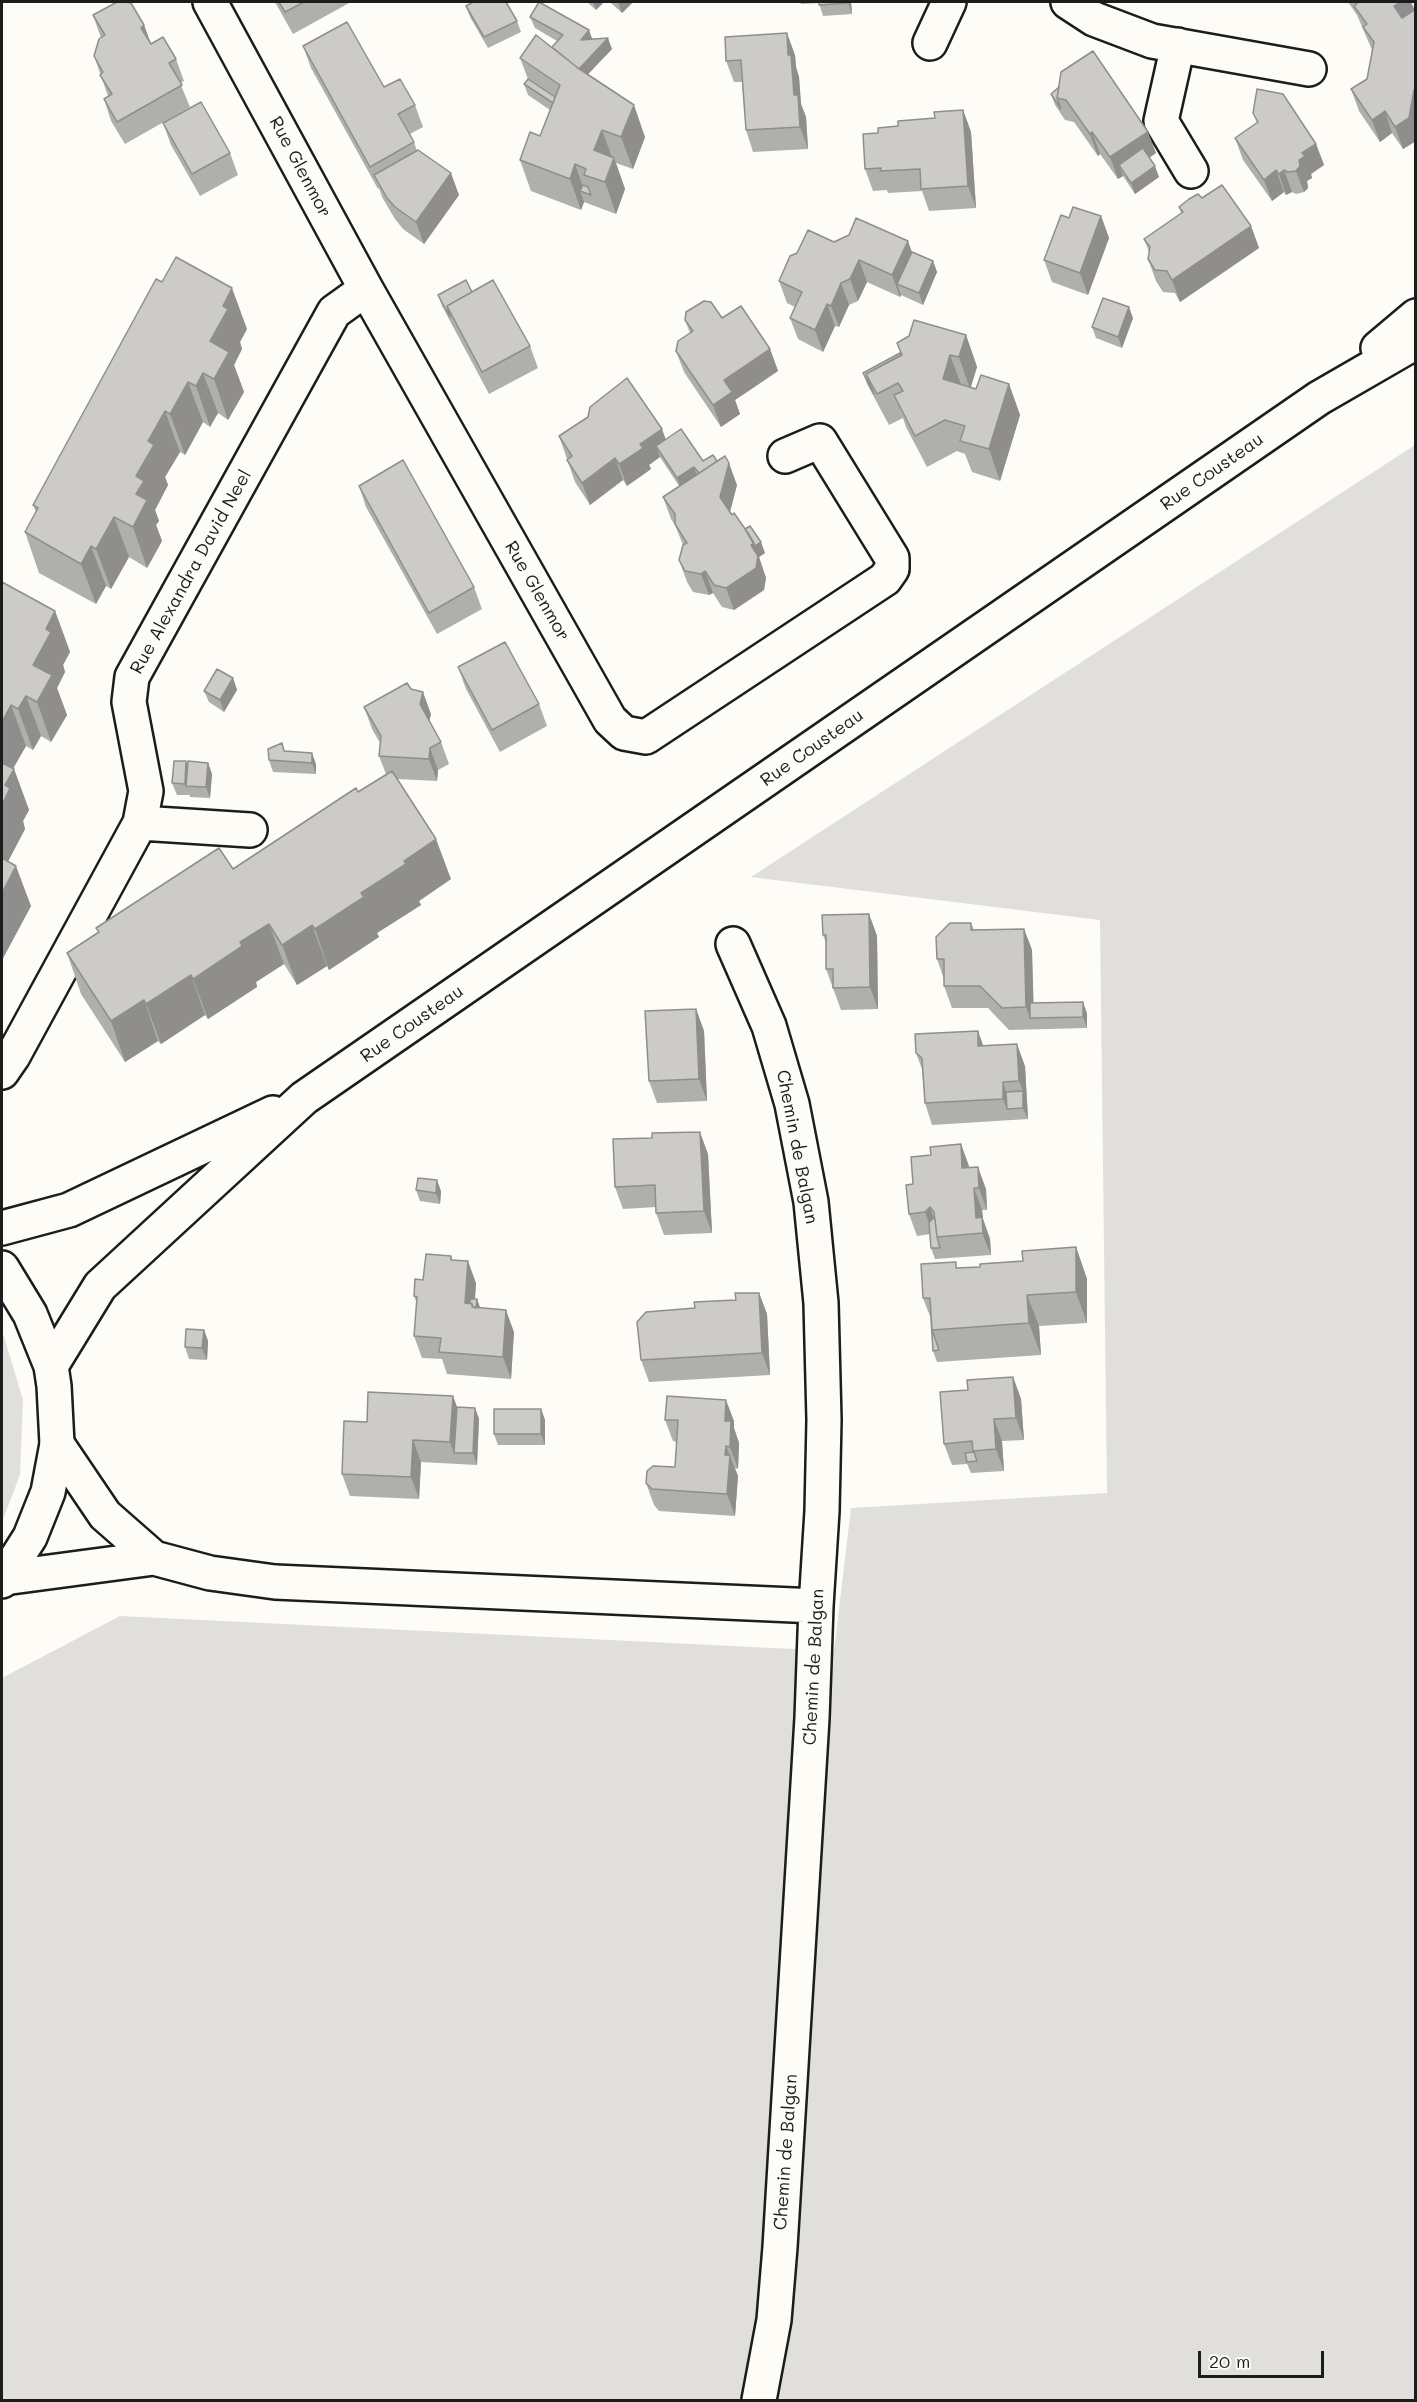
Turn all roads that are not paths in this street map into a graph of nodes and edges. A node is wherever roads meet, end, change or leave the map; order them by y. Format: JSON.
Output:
{"nodes":[{"id":1,"x":210,"y":2,"type":"edge"},
{"id":2,"x":949,"y":2,"type":"edge"},
{"id":3,"x":1068,"y":2,"type":"edge"},
{"id":4,"x":930,"y":43,"type":"dead end"},
{"id":5,"x":1178,"y":45,"type":"junction"},
{"id":6,"x":1309,"y":69,"type":"dead end"},
{"id":7,"x":1191,"y":171,"type":"dead end"},
{"id":8,"x":366,"y":289,"type":"junction"},
{"id":9,"x":1416,"y":316,"type":"edge"},
{"id":10,"x":1416,"y":342,"type":"edge"},
{"id":11,"x":1319,"y":398,"type":"junction"},
{"id":12,"x":785,"y":456,"type":"dead end"},
{"id":13,"x":140,"y":823,"type":"junction"},
{"id":14,"x":250,"y":830,"type":"dead end"},
{"id":15,"x":733,"y":944,"type":"dead end"},
{"id":16,"x":2,"y":1072,"type":"edge"},
{"id":17,"x":304,"y":1098,"type":"junction"},
{"id":18,"x":2,"y":1228,"type":"edge"},
{"id":19,"x":2,"y":1268,"type":"edge"},
{"id":20,"x":51,"y":1366,"type":"junction"},
{"id":21,"x":57,"y":1444,"type":"junction"},
{"id":22,"x":154,"y":1557,"type":"junction"},
{"id":23,"x":3,"y":1580,"type":"edge"},
{"id":24,"x":816,"y":1606,"type":"junction"},
{"id":25,"x":759,"y":2400,"type":"edge"}],
"edges":[{"from":1,"to":8,"type":"street","name":"Rue Glenmor"},
{"from":2,"to":4,"type":"street"},
{"from":3,"to":5,"type":"street"},
{"from":5,"to":6,"type":"street"},
{"from":5,"to":7,"type":"street"},
{"from":8,"to":12,"type":"street","name":"Rue Glenmor"},
{"from":8,"to":13,"type":"street","name":"Rue Alexandra David Neel"},
{"from":9,"to":11,"type":"street","name":"Rue Cousteau"},
{"from":10,"to":11,"type":"street","name":"Rue Cousteau"},
{"from":11,"to":17,"type":"street","name":"Rue Cousteau"},
{"from":13,"to":14,"type":"street"},
{"from":13,"to":16,"type":"street","name":"Rue Alexandra David Neel"},
{"from":15,"to":24,"type":"street","name":"Chemin de Balgan"},
{"from":17,"to":18,"type":"street","name":"Rue Cousteau"},
{"from":17,"to":20,"type":"street","name":"Rue Cousteau"},
{"from":19,"to":20,"type":"street"},
{"from":20,"to":21,"type":"street"},
{"from":21,"to":22,"type":"street"},
{"from":21,"to":23,"type":"street"},
{"from":22,"to":23,"type":"street"},
{"from":22,"to":24,"type":"street"},
{"from":24,"to":25,"type":"street","name":"Chemin de Balgan"}]}
